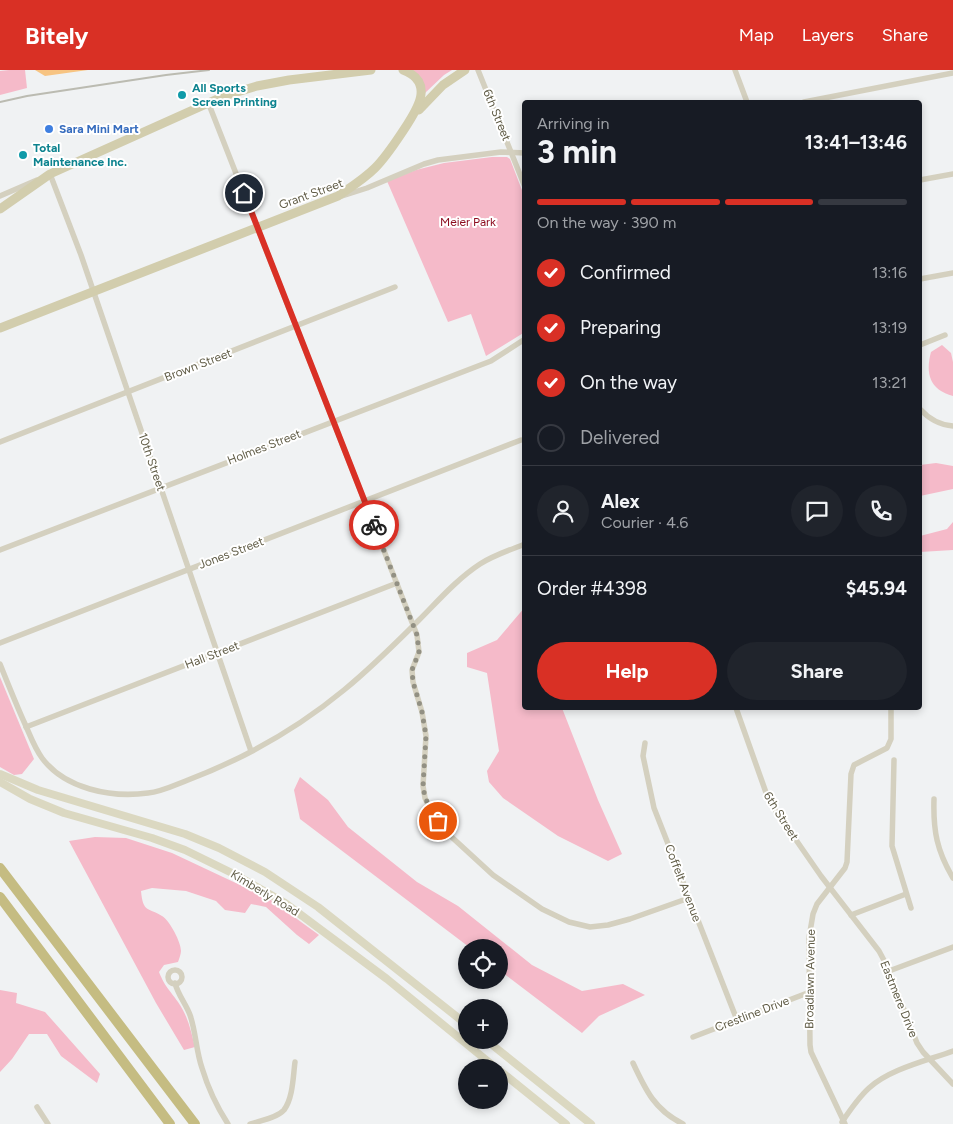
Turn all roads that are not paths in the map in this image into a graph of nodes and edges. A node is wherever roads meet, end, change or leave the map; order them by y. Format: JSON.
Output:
{"nodes":[{"id":1,"x":371,"y":70,"type":"edge"},
{"id":2,"x":403,"y":70,"type":"edge"},
{"id":3,"x":465,"y":70,"type":"edge"},
{"id":4,"x":478,"y":70,"type":"edge"},
{"id":5,"x":735,"y":70,"type":"edge"},
{"id":6,"x":953,"y":73,"type":"edge"},
{"id":7,"x":746,"y":100,"type":"edge"},
{"id":8,"x":814,"y":100,"type":"edge"},
{"id":9,"x":208,"y":102,"type":"junction"},
{"id":10,"x":415,"y":113,"type":"junction"},
{"id":11,"x":512,"y":153,"type":"junction"},
{"id":12,"x":522,"y":153,"type":"edge"},
{"id":13,"x":50,"y":174,"type":"junction"},
{"id":14,"x":953,"y":174,"type":"edge"},
{"id":15,"x":522,"y":179,"type":"edge"},
{"id":16,"x":922,"y":180,"type":"edge"},
{"id":17,"x":0,"y":196,"type":"edge"},
{"id":18,"x":314,"y":205,"type":"junction"},
{"id":19,"x":0,"y":209,"type":"edge"},
{"id":20,"x":257,"y":227,"type":"junction"},
{"id":21,"x":953,"y":273,"type":"edge"},
{"id":22,"x":922,"y":279,"type":"edge"},
{"id":23,"x":395,"y":287,"type":"dead end"},
{"id":24,"x":93,"y":291,"type":"junction"},
{"id":25,"x":296,"y":326,"type":"junction"},
{"id":26,"x":0,"y":328,"type":"edge"},
{"id":27,"x":945,"y":335,"type":"dead end"},
{"id":28,"x":522,"y":341,"type":"edge"},
{"id":29,"x":922,"y":344,"type":"edge"},
{"id":30,"x":128,"y":392,"type":"junction"},
{"id":31,"x":922,"y":411,"type":"edge"},
{"id":32,"x":333,"y":421,"type":"junction"},
{"id":33,"x":953,"y":426,"type":"edge"},
{"id":34,"x":521,"y":440,"type":"dead end"},
{"id":35,"x":0,"y":442,"type":"edge"},
{"id":36,"x":160,"y":488,"type":"junction"},
{"id":37,"x":365,"y":501,"type":"junction"},
{"id":38,"x":522,"y":545,"type":"edge"},
{"id":39,"x":0,"y":550,"type":"edge"},
{"id":40,"x":188,"y":570,"type":"junction"},
{"id":41,"x":397,"y":583,"type":"junction"},
{"id":42,"x":413,"y":626,"type":"junction"},
{"id":43,"x":0,"y":643,"type":"edge"},
{"id":44,"x":217,"y":654,"type":"junction"},
{"id":45,"x":0,"y":664,"type":"edge"},
{"id":46,"x":737,"y":710,"type":"edge"},
{"id":47,"x":891,"y":710,"type":"edge"},
{"id":48,"x":26,"y":727,"type":"junction"},
{"id":49,"x":645,"y":743,"type":"dead end"},
{"id":50,"x":251,"y":751,"type":"junction"},
{"id":51,"x":894,"y":760,"type":"dead end"},
{"id":52,"x":0,"y":774,"type":"edge"},
{"id":53,"x":0,"y":782,"type":"edge"},
{"id":54,"x":934,"y":799,"type":"dead end"},
{"id":55,"x":0,"y":868,"type":"edge"},
{"id":56,"x":953,"y":878,"type":"edge"},
{"id":57,"x":830,"y":888,"type":"junction"},
{"id":58,"x":906,"y":894,"type":"junction"},
{"id":59,"x":0,"y":898,"type":"edge"},
{"id":60,"x":689,"y":898,"type":"junction"},
{"id":61,"x":911,"y":908,"type":"dead end"},
{"id":62,"x":851,"y":915,"type":"junction"},
{"id":63,"x":953,"y":947,"type":"edge"},
{"id":64,"x":889,"y":971,"type":"junction"},
{"id":65,"x":175,"y":983,"type":"dead end"},
{"id":66,"x":810,"y":992,"type":"junction"},
{"id":67,"x":458,"y":1018,"type":"edge"},
{"id":68,"x":737,"y":1020,"type":"junction"},
{"id":69,"x":693,"y":1037,"type":"dead end"},
{"id":70,"x":497,"y":1049,"type":"edge"},
{"id":71,"x":953,"y":1051,"type":"edge"},
{"id":72,"x":485,"y":1059,"type":"edge"},
{"id":73,"x":931,"y":1059,"type":"junction"},
{"id":74,"x":295,"y":1062,"type":"dead end"},
{"id":75,"x":633,"y":1063,"type":"dead end"},
{"id":76,"x":508,"y":1077,"type":"edge"},
{"id":77,"x":953,"y":1084,"type":"edge"},
{"id":78,"x":37,"y":1107,"type":"dead end"},
{"id":79,"x":843,"y":1123,"type":"edge"},
{"id":80,"x":48,"y":1124,"type":"edge"},
{"id":81,"x":170,"y":1124,"type":"edge"},
{"id":82,"x":194,"y":1124,"type":"edge"},
{"id":83,"x":228,"y":1124,"type":"edge"},
{"id":84,"x":250,"y":1124,"type":"edge"},
{"id":85,"x":566,"y":1124,"type":"edge"},
{"id":86,"x":592,"y":1124,"type":"edge"},
{"id":87,"x":683,"y":1124,"type":"edge"}],
"edges":[{"from":1,"to":9,"type":"main road"},
{"from":2,"to":10,"type":"main road"},
{"from":3,"to":10,"type":"main road"},
{"from":4,"to":11,"type":"street","name":"6th Street"},
{"from":5,"to":7,"type":"street"},
{"from":6,"to":8,"type":"street"},
{"from":9,"to":13,"type":"main road"},
{"from":9,"to":20,"type":"street"},
{"from":10,"to":18,"type":"main road"},
{"from":11,"to":12,"type":"street","name":"Grant Street"},
{"from":11,"to":15,"type":"street","name":"6th Street"},
{"from":11,"to":18,"type":"street","name":"Grant Street"},
{"from":13,"to":17,"type":"street"},
{"from":13,"to":19,"type":"main road"},
{"from":13,"to":24,"type":"street","name":"10th Street"},
{"from":14,"to":16,"type":"street"},
{"from":18,"to":20,"type":"main road","name":"Grant Street"},
{"from":20,"to":24,"type":"main road","name":"Grant Street"},
{"from":20,"to":25,"type":"street"},
{"from":21,"to":22,"type":"street"},
{"from":23,"to":25,"type":"street","name":"Brown Street"},
{"from":24,"to":26,"type":"main road","name":"Grant Street"},
{"from":24,"to":30,"type":"street","name":"10th Street"},
{"from":25,"to":30,"type":"street","name":"Brown Street"},
{"from":25,"to":32,"type":"street"},
{"from":27,"to":29,"type":"street"},
{"from":28,"to":32,"type":"street","name":"Holmes Street"},
{"from":30,"to":35,"type":"street","name":"Brown Street"},
{"from":30,"to":36,"type":"street","name":"10th Street"},
{"from":31,"to":33,"type":"street"},
{"from":32,"to":36,"type":"street","name":"Holmes Street"},
{"from":32,"to":37,"type":"street"},
{"from":34,"to":37,"type":"street","name":"Jones Street"},
{"from":36,"to":39,"type":"street","name":"Holmes Street"},
{"from":36,"to":40,"type":"street","name":"10th Street"},
{"from":37,"to":40,"type":"street","name":"Jones Street"},
{"from":37,"to":41,"type":"street"},
{"from":38,"to":42,"type":"street"},
{"from":40,"to":43,"type":"street","name":"Jones Street"},
{"from":40,"to":44,"type":"street","name":"10th Street"},
{"from":41,"to":42,"type":"street"},
{"from":41,"to":44,"type":"street","name":"Hall Street"},
{"from":42,"to":50,"type":"street"},
{"from":42,"to":60,"type":"street"},
{"from":44,"to":48,"type":"street","name":"Hall Street"},
{"from":44,"to":50,"type":"street","name":"10th Street"},
{"from":45,"to":48,"type":"street"},
{"from":46,"to":57,"type":"street","name":"6th Street"},
{"from":47,"to":57,"type":"street","name":"Broadlawn Avenue"},
{"from":48,"to":50,"type":"street"},
{"from":49,"to":60,"type":"street","name":"Coffelt Avenue"},
{"from":51,"to":58,"type":"street"},
{"from":52,"to":67,"type":"main road","name":"Kimberly Road"},
{"from":53,"to":72,"type":"main road","name":"Kimberly Road"},
{"from":54,"to":56,"type":"street"},
{"from":55,"to":82,"type":"highway"},
{"from":57,"to":62,"type":"street","name":"Eastmere Drive"},
{"from":57,"to":66,"type":"street","name":"Broadlawn Avenue"},
{"from":58,"to":61,"type":"street"},
{"from":58,"to":62,"type":"street"},
{"from":59,"to":81,"type":"highway"},
{"from":60,"to":68,"type":"street","name":"Coffelt Avenue"},
{"from":62,"to":64,"type":"street","name":"Eastmere Drive"},
{"from":63,"to":64,"type":"street"},
{"from":64,"to":73,"type":"street","name":"Eastmere Drive"},
{"from":65,"to":83,"type":"street"},
{"from":66,"to":68,"type":"street","name":"Crestline Drive"},
{"from":66,"to":79,"type":"street","name":"Broadlawn Avenue"},
{"from":68,"to":69,"type":"street","name":"Crestline Drive"},
{"from":70,"to":86,"type":"main road"},
{"from":71,"to":73,"type":"street"},
{"from":73,"to":77,"type":"street","name":"Eastmere Drive"},
{"from":73,"to":79,"type":"street"},
{"from":74,"to":84,"type":"street"},
{"from":75,"to":87,"type":"street"},
{"from":76,"to":85,"type":"main road"},
{"from":78,"to":80,"type":"street"}]}
